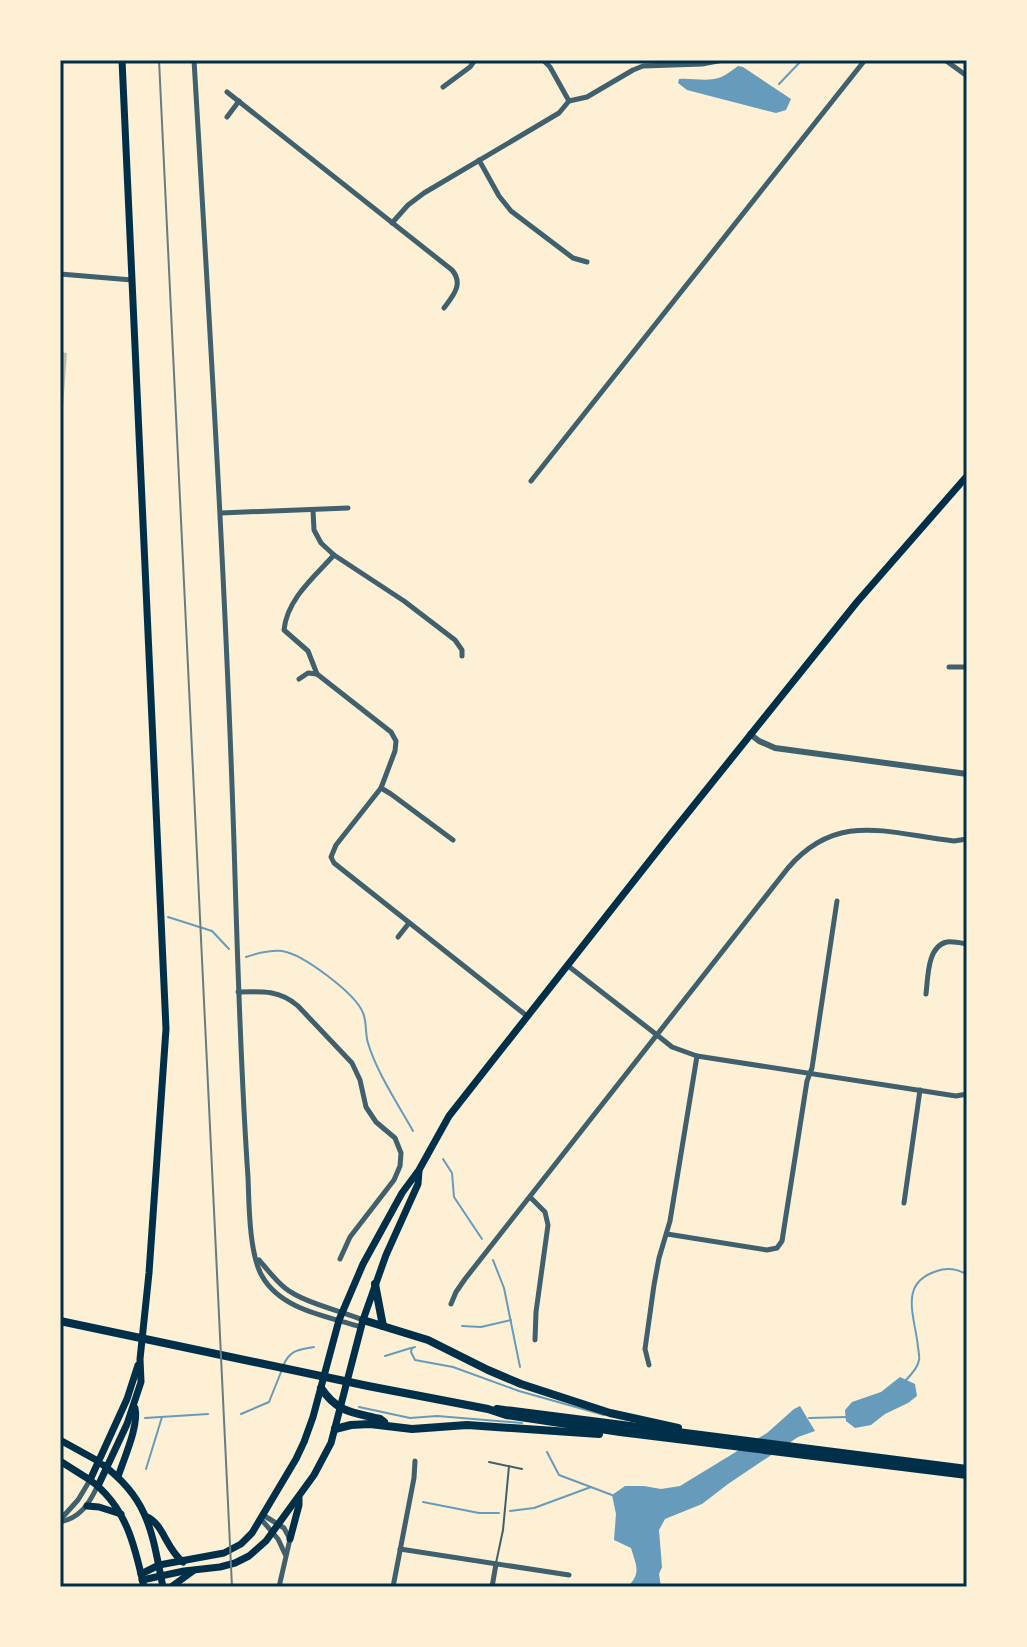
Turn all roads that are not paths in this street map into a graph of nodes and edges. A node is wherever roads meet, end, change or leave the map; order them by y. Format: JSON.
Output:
{"nodes":[{"id":1,"x":122,"y":60,"type":"edge"},
{"id":2,"x":194,"y":60,"type":"edge"},
{"id":3,"x":475,"y":60,"type":"edge"},
{"id":4,"x":543,"y":60,"type":"edge"},
{"id":5,"x":723,"y":60,"type":"edge"},
{"id":6,"x":865,"y":60,"type":"edge"},
{"id":7,"x":945,"y":60,"type":"edge"},
{"id":8,"x":967,"y":76,"type":"edge"},
{"id":9,"x":443,"y":87,"type":"dead end"},
{"id":10,"x":227,"y":92,"type":"dead end"},
{"id":11,"x":239,"y":101,"type":"junction"},
{"id":12,"x":569,"y":101,"type":"junction"},
{"id":13,"x":227,"y":117,"type":"dead end"},
{"id":14,"x":479,"y":160,"type":"junction"},
{"id":15,"x":392,"y":223,"type":"junction"},
{"id":16,"x":587,"y":262,"type":"dead end"},
{"id":17,"x":60,"y":274,"type":"edge"},
{"id":18,"x":132,"y":280,"type":"junction"},
{"id":19,"x":444,"y":308,"type":"dead end"},
{"id":20,"x":967,"y":476,"type":"edge"},
{"id":21,"x":531,"y":481,"type":"dead end"},
{"id":22,"x":348,"y":508,"type":"dead end"},
{"id":23,"x":313,"y":510,"type":"junction"},
{"id":24,"x":221,"y":513,"type":"junction"},
{"id":25,"x":334,"y":555,"type":"junction"},
{"id":26,"x":462,"y":656,"type":"dead end"},
{"id":27,"x":949,"y":667,"type":"dead end"},
{"id":28,"x":967,"y":667,"type":"edge"},
{"id":29,"x":317,"y":674,"type":"junction"},
{"id":30,"x":299,"y":679,"type":"dead end"},
{"id":31,"x":750,"y":734,"type":"junction"},
{"id":32,"x":967,"y":774,"type":"edge"},
{"id":33,"x":381,"y":788,"type":"junction"},
{"id":34,"x":967,"y":839,"type":"edge"},
{"id":35,"x":453,"y":840,"type":"dead end"},
{"id":36,"x":837,"y":901,"type":"dead end"},
{"id":37,"x":409,"y":923,"type":"junction"},
{"id":38,"x":398,"y":937,"type":"dead end"},
{"id":39,"x":967,"y":944,"type":"edge"},
{"id":40,"x":567,"y":965,"type":"junction"},
{"id":41,"x":238,"y":992,"type":"junction"},
{"id":42,"x":926,"y":994,"type":"dead end"},
{"id":43,"x":527,"y":1016,"type":"junction"},
{"id":44,"x":657,"y":1035,"type":"junction"},
{"id":45,"x":697,"y":1056,"type":"junction"},
{"id":46,"x":809,"y":1074,"type":"junction"},
{"id":47,"x":920,"y":1090,"type":"junction"},
{"id":48,"x":967,"y":1094,"type":"edge"},
{"id":49,"x":419,"y":1170,"type":"junction"},
{"id":50,"x":530,"y":1197,"type":"junction"},
{"id":51,"x":904,"y":1203,"type":"dead end"},
{"id":52,"x":667,"y":1234,"type":"junction"},
{"id":53,"x":340,"y":1259,"type":"dead end"},
{"id":54,"x":375,"y":1284,"type":"junction"},
{"id":55,"x":451,"y":1304,"type":"dead end"},
{"id":56,"x":341,"y":1316,"type":"junction"},
{"id":57,"x":60,"y":1321,"type":"edge"},
{"id":58,"x":362,"y":1323,"type":"junction"},
{"id":59,"x":383,"y":1326,"type":"junction"},
{"id":60,"x":535,"y":1340,"type":"dead end"},
{"id":61,"x":140,"y":1359,"type":"junction"},
{"id":62,"x":649,"y":1365,"type":"dead end"},
{"id":63,"x":321,"y":1388,"type":"junction"},
{"id":64,"x":135,"y":1406,"type":"junction"},
{"id":65,"x":340,"y":1408,"type":"junction"},
{"id":66,"x":488,"y":1409,"type":"junction"},
{"id":67,"x":387,"y":1425,"type":"junction"},
{"id":68,"x":335,"y":1429,"type":"junction"},
{"id":69,"x":620,"y":1432,"type":"junction"},
{"id":70,"x":694,"y":1438,"type":"junction"},
{"id":71,"x":60,"y":1440,"type":"edge"},
{"id":72,"x":874,"y":1460,"type":"junction"},
{"id":73,"x":60,"y":1461,"type":"edge"},
{"id":74,"x":98,"y":1461,"type":"junction"},
{"id":75,"x":415,"y":1461,"type":"dead end"},
{"id":76,"x":489,"y":1462,"type":"dead end"},
{"id":77,"x":509,"y":1466,"type":"junction"},
{"id":78,"x":107,"y":1467,"type":"junction"},
{"id":79,"x":522,"y":1469,"type":"dead end"},
{"id":80,"x":967,"y":1469,"type":"edge"},
{"id":81,"x":967,"y":1475,"type":"edge"},
{"id":82,"x":118,"y":1477,"type":"junction"},
{"id":83,"x":90,"y":1480,"type":"junction"},
{"id":84,"x":98,"y":1486,"type":"junction"},
{"id":85,"x":299,"y":1495,"type":"junction"},
{"id":86,"x":87,"y":1506,"type":"junction"},
{"id":87,"x":121,"y":1514,"type":"junction"},
{"id":88,"x":147,"y":1517,"type":"junction"},
{"id":89,"x":262,"y":1517,"type":"junction"},
{"id":90,"x":60,"y":1521,"type":"edge"},
{"id":91,"x":276,"y":1528,"type":"junction"},
{"id":92,"x":290,"y":1539,"type":"junction"},
{"id":93,"x":400,"y":1549,"type":"junction"},
{"id":94,"x":285,"y":1555,"type":"junction"},
{"id":95,"x":183,"y":1562,"type":"junction"},
{"id":96,"x":496,"y":1564,"type":"junction"},
{"id":97,"x":159,"y":1565,"type":"junction"},
{"id":98,"x":193,"y":1571,"type":"junction"},
{"id":99,"x":569,"y":1575,"type":"dead end"},
{"id":100,"x":161,"y":1576,"type":"junction"},
{"id":101,"x":142,"y":1580,"type":"edge"},
{"id":102,"x":163,"y":1587,"type":"edge"},
{"id":103,"x":171,"y":1587,"type":"edge"},
{"id":104,"x":279,"y":1587,"type":"edge"},
{"id":105,"x":393,"y":1587,"type":"edge"},
{"id":106,"x":492,"y":1587,"type":"edge"}],
"edges":[{"from":1,"to":18,"type":"main road"},
{"from":2,"to":24,"type":"street"},
{"from":3,"to":9,"type":"street"},
{"from":4,"to":12,"type":"street"},
{"from":5,"to":12,"type":"street"},
{"from":6,"to":21,"type":"street"},
{"from":7,"to":8,"type":"street"},
{"from":10,"to":11,"type":"street"},
{"from":11,"to":13,"type":"street"},
{"from":11,"to":15,"type":"street"},
{"from":12,"to":14,"type":"street"},
{"from":14,"to":15,"type":"street"},
{"from":14,"to":16,"type":"street"},
{"from":15,"to":19,"type":"street"},
{"from":17,"to":18,"type":"street"},
{"from":18,"to":61,"type":"main road"},
{"from":20,"to":31,"type":"main road"},
{"from":22,"to":23,"type":"street"},
{"from":23,"to":24,"type":"street"},
{"from":23,"to":25,"type":"street"},
{"from":24,"to":41,"type":"street"},
{"from":25,"to":26,"type":"street"},
{"from":25,"to":29,"type":"street"},
{"from":27,"to":28,"type":"street"},
{"from":29,"to":30,"type":"street"},
{"from":29,"to":33,"type":"street"},
{"from":31,"to":32,"type":"street"},
{"from":31,"to":40,"type":"main road"},
{"from":33,"to":35,"type":"street"},
{"from":33,"to":37,"type":"street"},
{"from":34,"to":44,"type":"street"},
{"from":36,"to":46,"type":"street"},
{"from":37,"to":38,"type":"street"},
{"from":37,"to":43,"type":"street"},
{"from":39,"to":42,"type":"street"},
{"from":40,"to":43,"type":"main road"},
{"from":40,"to":44,"type":"street"},
{"from":41,"to":53,"type":"street"},
{"from":41,"to":56,"type":"street"},
{"from":43,"to":49,"type":"main road"},
{"from":44,"to":45,"type":"street"},
{"from":44,"to":50,"type":"street"},
{"from":45,"to":46,"type":"street"},
{"from":45,"to":52,"type":"street"},
{"from":46,"to":47,"type":"street"},
{"from":46,"to":52,"type":"street"},
{"from":47,"to":48,"type":"street"},
{"from":47,"to":51,"type":"street"},
{"from":49,"to":54,"type":"main road"},
{"from":49,"to":56,"type":"main road"},
{"from":50,"to":55,"type":"street"},
{"from":50,"to":60,"type":"street"},
{"from":52,"to":62,"type":"street"},
{"from":54,"to":58,"type":"main road"},
{"from":54,"to":59,"type":"highway"},
{"from":56,"to":58,"type":"street"},
{"from":56,"to":63,"type":"main road"},
{"from":57,"to":66,"type":"highway"},
{"from":58,"to":59,"type":"highway"},
{"from":58,"to":65,"type":"main road"},
{"from":59,"to":70,"type":"highway"},
{"from":61,"to":64,"type":"main road"},
{"from":61,"to":74,"type":"main road"},
{"from":63,"to":65,"type":"highway"},
{"from":63,"to":89,"type":"main road"},
{"from":64,"to":78,"type":"main road"},
{"from":64,"to":82,"type":"main road"},
{"from":65,"to":67,"type":"highway"},
{"from":65,"to":68,"type":"main road"},
{"from":66,"to":69,"type":"highway"},
{"from":66,"to":70,"type":"highway"},
{"from":67,"to":68,"type":"highway"},
{"from":67,"to":69,"type":"highway"},
{"from":68,"to":85,"type":"main road"},
{"from":69,"to":70,"type":"highway"},
{"from":70,"to":72,"type":"highway"},
{"from":71,"to":74,"type":"main road"},
{"from":72,"to":80,"type":"highway"},
{"from":72,"to":81,"type":"highway"},
{"from":73,"to":83,"type":"main road"},
{"from":74,"to":78,"type":"main road"},
{"from":74,"to":83,"type":"main road"},
{"from":75,"to":93,"type":"street"},
{"from":76,"to":77,"type":"lane"},
{"from":77,"to":79,"type":"lane"},
{"from":77,"to":96,"type":"lane"},
{"from":78,"to":82,"type":"main road"},
{"from":78,"to":84,"type":"main road"},
{"from":82,"to":88,"type":"main road"},
{"from":83,"to":84,"type":"main road"},
{"from":83,"to":90,"type":"street"},
{"from":84,"to":86,"type":"street"},
{"from":84,"to":87,"type":"main road"},
{"from":85,"to":91,"type":"main road"},
{"from":85,"to":92,"type":"main road"},
{"from":86,"to":87,"type":"main road"},
{"from":86,"to":90,"type":"street"},
{"from":87,"to":101,"type":"main road"},
{"from":88,"to":95,"type":"main road"},
{"from":88,"to":97,"type":"main road"},
{"from":89,"to":91,"type":"street"},
{"from":89,"to":95,"type":"main road"},
{"from":91,"to":92,"type":"street"},
{"from":91,"to":94,"type":"street"},
{"from":91,"to":98,"type":"main road"},
{"from":92,"to":94,"type":"street"},
{"from":93,"to":96,"type":"street"},
{"from":93,"to":105,"type":"street"},
{"from":94,"to":104,"type":"street"},
{"from":95,"to":97,"type":"main road"},
{"from":96,"to":99,"type":"street"},
{"from":96,"to":106,"type":"street"},
{"from":97,"to":100,"type":"main road"},
{"from":97,"to":101,"type":"main road"},
{"from":98,"to":100,"type":"main road"},
{"from":98,"to":103,"type":"main road"},
{"from":100,"to":101,"type":"main road"},
{"from":100,"to":102,"type":"main road"}]}
